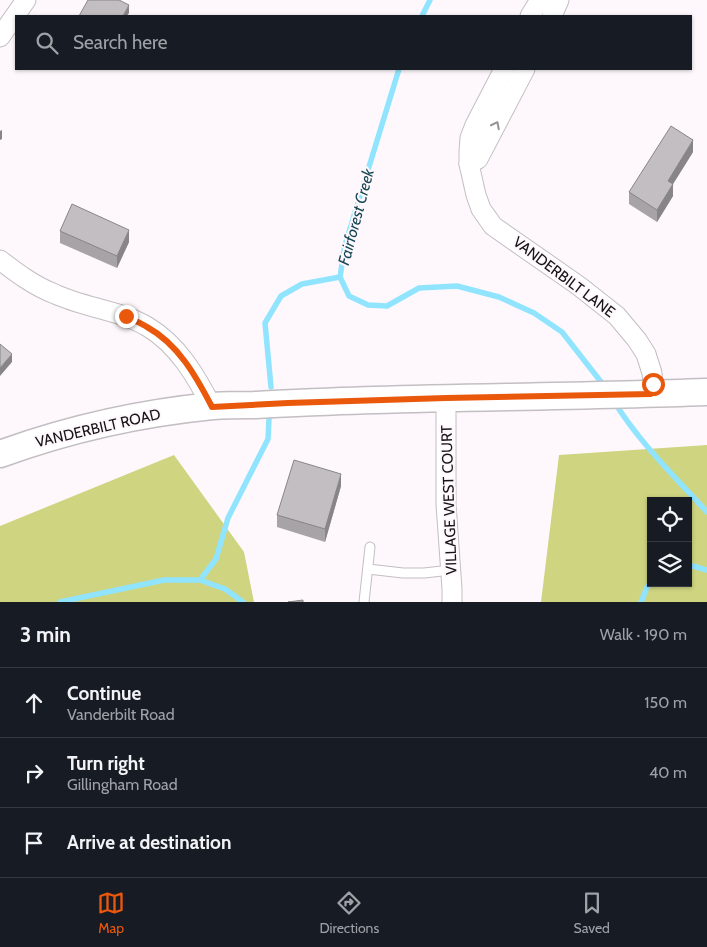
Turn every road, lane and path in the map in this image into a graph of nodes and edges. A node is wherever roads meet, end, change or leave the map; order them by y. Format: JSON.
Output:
{"nodes":[{"id":1,"x":26,"y":0,"type":"edge"},
{"id":2,"x":540,"y":0,"type":"edge"},
{"id":3,"x":559,"y":0,"type":"edge"},
{"id":4,"x":15,"y":15,"type":"edge"},
{"id":5,"x":531,"y":15,"type":"edge"},
{"id":6,"x":552,"y":15,"type":"edge"},
{"id":7,"x":15,"y":16,"type":"edge"},
{"id":8,"x":0,"y":37,"type":"edge"},
{"id":9,"x":503,"y":70,"type":"edge"},
{"id":10,"x":524,"y":70,"type":"edge"},
{"id":11,"x":469,"y":164,"type":"junction"},
{"id":12,"x":0,"y":260,"type":"edge"},
{"id":13,"x":707,"y":392,"type":"edge"},
{"id":14,"x":649,"y":394,"type":"junction"},
{"id":15,"x":446,"y":398,"type":"junction"},
{"id":16,"x":212,"y":407,"type":"junction"},
{"id":17,"x":0,"y":454,"type":"edge"},
{"id":18,"x":370,"y":547,"type":"dead end"},
{"id":19,"x":368,"y":569,"type":"junction"},
{"id":20,"x":451,"y":570,"type":"junction"},
{"id":21,"x":364,"y":602,"type":"edge"},
{"id":22,"x":452,"y":602,"type":"edge"}],
"edges":[{"from":1,"to":4,"type":"street"},
{"from":2,"to":5,"type":"street"},
{"from":3,"to":6,"type":"street"},
{"from":7,"to":8,"type":"street"},
{"from":9,"to":11,"type":"street","name":"VANDERBILT LANE"},
{"from":11,"to":10,"type":"street","one_way":true},
{"from":11,"to":14,"type":"street","name":"VANDERBILT LANE"},
{"from":12,"to":16,"type":"street"},
{"from":13,"to":14,"type":"street","name":"VANDERBILT ROAD"},
{"from":14,"to":15,"type":"street","name":"VANDERBILT ROAD"},
{"from":15,"to":16,"type":"street","name":"VANDERBILT ROAD"},
{"from":15,"to":20,"type":"street","name":"VILLAGE WEST COURT"},
{"from":16,"to":17,"type":"street","name":"VANDERBILT ROAD"},
{"from":18,"to":19,"type":"lane"},
{"from":19,"to":20,"type":"lane"},
{"from":19,"to":21,"type":"lane"},
{"from":20,"to":22,"type":"street","name":"VILLAGE WEST COURT"}]}
